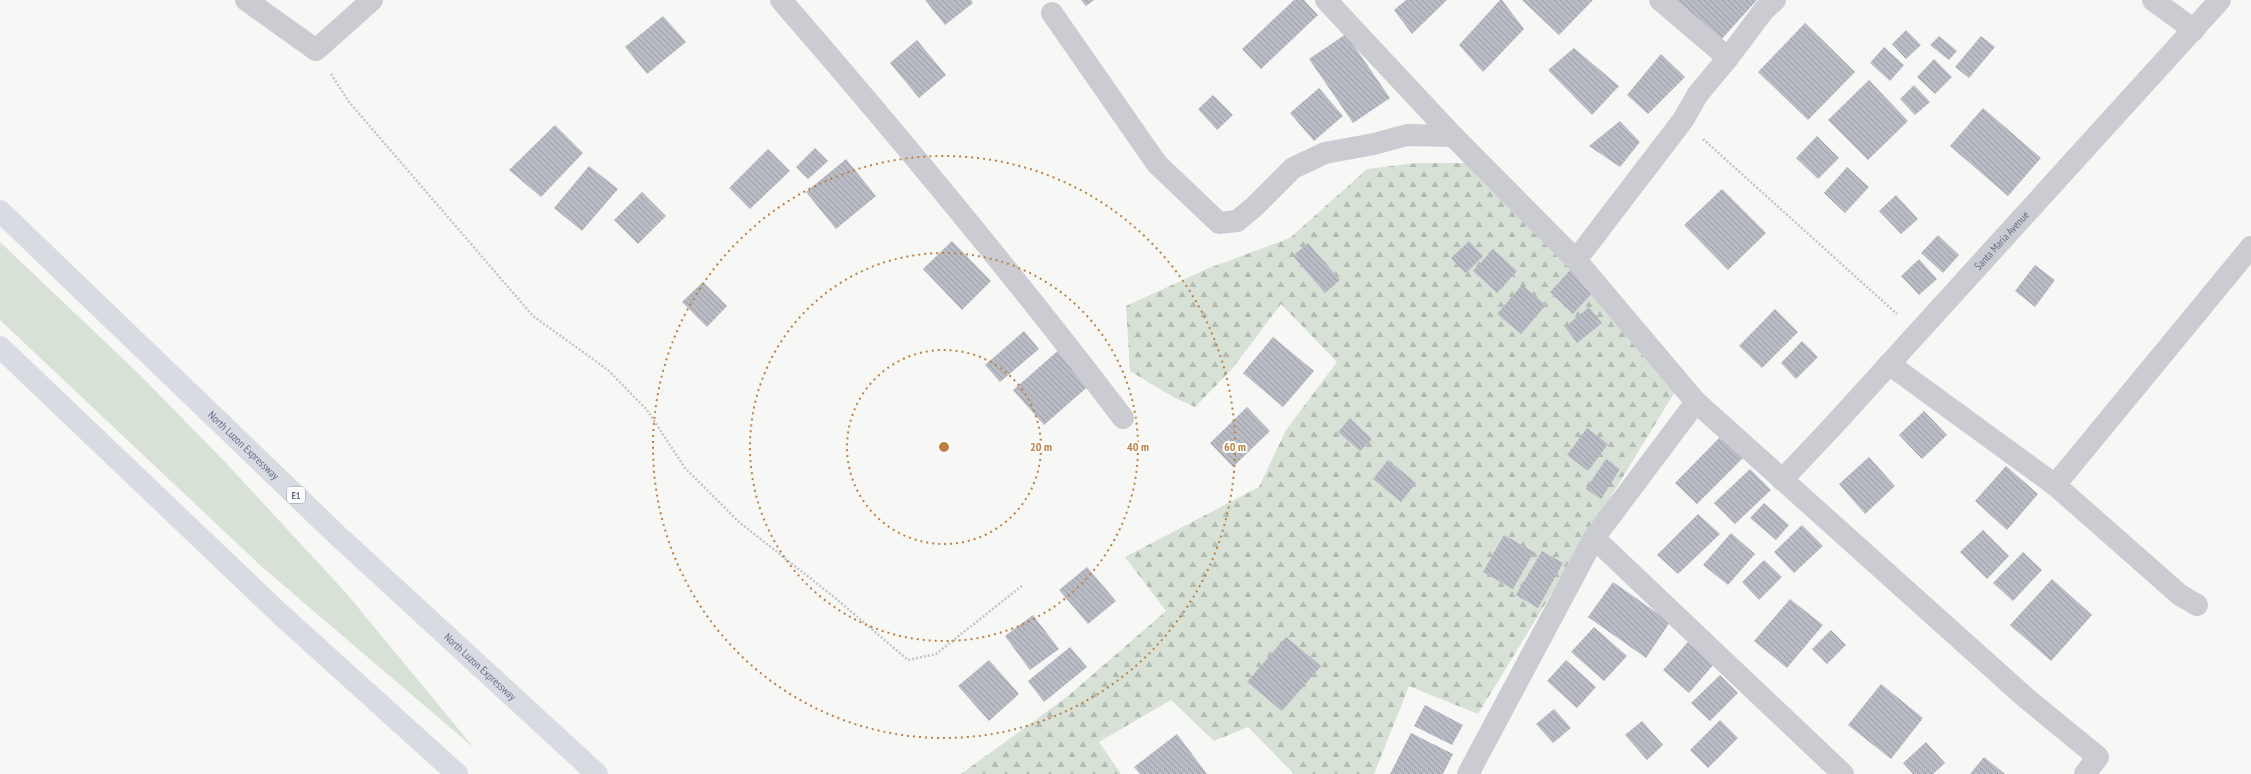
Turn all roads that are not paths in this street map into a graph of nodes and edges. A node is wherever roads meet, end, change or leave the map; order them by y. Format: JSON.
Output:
{"nodes":[{"id":1,"x":246,"y":0,"type":"edge"},
{"id":2,"x":372,"y":0,"type":"edge"},
{"id":3,"x":781,"y":0,"type":"edge"},
{"id":4,"x":1326,"y":0,"type":"edge"},
{"id":5,"x":1660,"y":0,"type":"edge"},
{"id":6,"x":1775,"y":0,"type":"edge"},
{"id":7,"x":2153,"y":0,"type":"edge"},
{"id":8,"x":2220,"y":0,"type":"edge"},
{"id":9,"x":1052,"y":13,"type":"dead end"},
{"id":10,"x":2194,"y":30,"type":"junction"},
{"id":11,"x":1728,"y":58,"type":"junction"},
{"id":12,"x":1453,"y":136,"type":"junction"},
{"id":13,"x":0,"y":211,"type":"edge"},
{"id":14,"x":2251,"y":247,"type":"edge"},
{"id":15,"x":1576,"y":260,"type":"junction"},
{"id":16,"x":0,"y":347,"type":"edge"},
{"id":17,"x":1889,"y":364,"type":"junction"},
{"id":18,"x":1696,"y":402,"type":"junction"},
{"id":19,"x":1124,"y":418,"type":"dead end"},
{"id":20,"x":1782,"y":480,"type":"junction"},
{"id":21,"x":2055,"y":485,"type":"junction"},
{"id":22,"x":1594,"y":538,"type":"junction"},
{"id":23,"x":2197,"y":605,"type":"dead end"},
{"id":24,"x":457,"y":774,"type":"edge"},
{"id":25,"x":597,"y":774,"type":"edge"},
{"id":26,"x":1468,"y":774,"type":"edge"},
{"id":27,"x":1843,"y":774,"type":"edge"},
{"id":28,"x":2085,"y":774,"type":"edge"}],
"edges":[{"from":1,"to":2,"type":"street"},
{"from":3,"to":19,"type":"street"},
{"from":4,"to":12,"type":"street"},
{"from":5,"to":11,"type":"street"},
{"from":6,"to":11,"type":"street"},
{"from":7,"to":10,"type":"street"},
{"from":8,"to":10,"type":"street","name":"Santa Maria Avenue"},
{"from":9,"to":12,"type":"street"},
{"from":10,"to":17,"type":"street","name":"Santa Maria Avenue"},
{"from":11,"to":15,"type":"street"},
{"from":12,"to":15,"type":"street"},
{"from":13,"to":25,"type":"highway","name":"North Luzon Expressway","number":"E1"},
{"from":14,"to":21,"type":"street"},
{"from":15,"to":18,"type":"street"},
{"from":16,"to":24,"type":"highway"},
{"from":17,"to":20,"type":"street","name":"Santa Maria Avenue"},
{"from":17,"to":21,"type":"street"},
{"from":18,"to":20,"type":"street"},
{"from":18,"to":22,"type":"street"},
{"from":20,"to":28,"type":"street"},
{"from":21,"to":23,"type":"street"},
{"from":22,"to":26,"type":"street"},
{"from":22,"to":27,"type":"street"}]}
